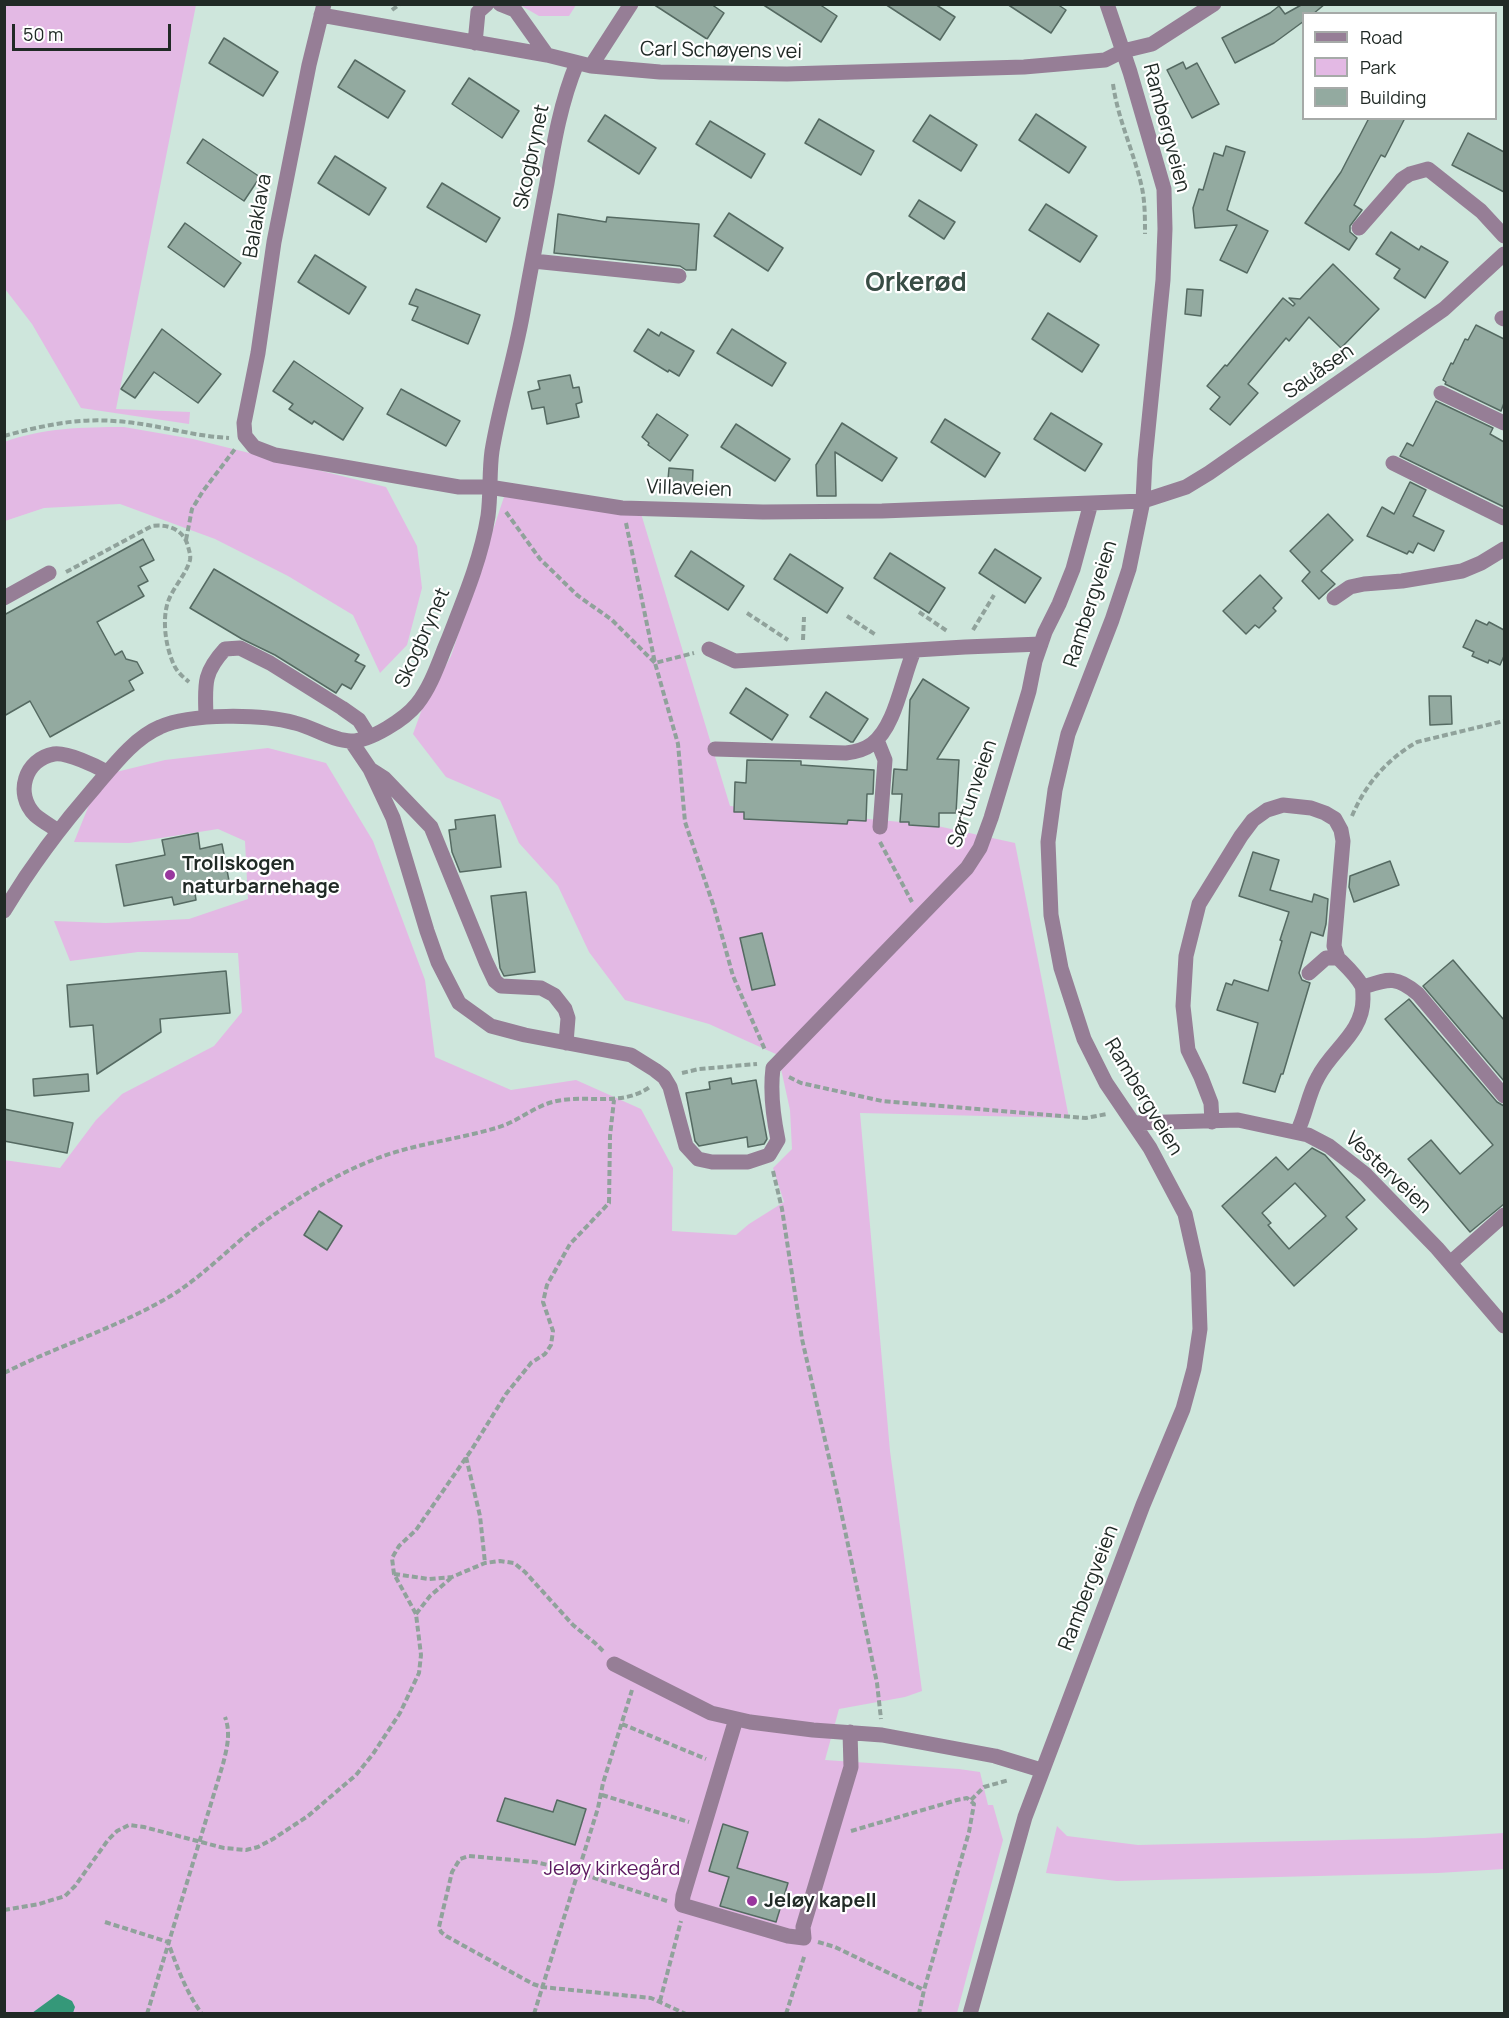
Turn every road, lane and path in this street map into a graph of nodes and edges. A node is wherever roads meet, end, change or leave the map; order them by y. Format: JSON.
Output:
{"nodes":[{"id":1,"x":487,"y":4,"type":"edge"},
{"id":2,"x":500,"y":4,"type":"edge"},
{"id":3,"x":631,"y":4,"type":"edge"},
{"id":4,"x":1107,"y":4,"type":"edge"},
{"id":5,"x":1214,"y":4,"type":"edge"},
{"id":6,"x":322,"y":10,"type":"edge"},
{"id":7,"x":475,"y":43,"type":"junction"},
{"id":8,"x":1123,"y":51,"type":"junction"},
{"id":9,"x":547,"y":55,"type":"junction"},
{"id":10,"x":584,"y":64,"type":"junction"},
{"id":11,"x":1112,"y":78,"type":"dead end"},
{"id":12,"x":1359,"y":228,"type":"dead end"},
{"id":13,"x":1504,"y":236,"type":"edge"},
{"id":14,"x":1145,"y":237,"type":"dead end"},
{"id":15,"x":1504,"y":254,"type":"edge"},
{"id":16,"x":533,"y":261,"type":"junction"},
{"id":17,"x":679,"y":276,"type":"dead end"},
{"id":18,"x":1441,"y":393,"type":"dead end"},
{"id":19,"x":1504,"y":423,"type":"edge"},
{"id":20,"x":4,"y":436,"type":"edge"},
{"id":21,"x":245,"y":436,"type":"junction"},
{"id":22,"x":1394,"y":463,"type":"dead end"},
{"id":23,"x":489,"y":488,"type":"junction"},
{"id":24,"x":1143,"y":501,"type":"junction"},
{"id":25,"x":1091,"y":503,"type":"junction"},
{"id":26,"x":622,"y":508,"type":"junction"},
{"id":27,"x":1504,"y":518,"type":"edge"},
{"id":28,"x":186,"y":540,"type":"junction"},
{"id":29,"x":1504,"y":549,"type":"edge"},
{"id":30,"x":49,"y":573,"type":"joint"},
{"id":31,"x":994,"y":595,"type":"dead end"},
{"id":32,"x":4,"y":598,"type":"edge"},
{"id":33,"x":1334,"y":598,"type":"dead end"},
{"id":34,"x":747,"y":613,"type":"dead end"},
{"id":35,"x":804,"y":617,"type":"dead end"},
{"id":36,"x":1041,"y":644,"type":"junction"},
{"id":37,"x":965,"y":647,"type":"junction"},
{"id":38,"x":709,"y":649,"type":"joint"},
{"id":39,"x":914,"y":651,"type":"junction"},
{"id":40,"x":808,"y":653,"type":"junction"},
{"id":41,"x":655,"y":663,"type":"junction"},
{"id":42,"x":206,"y":710,"type":"junction"},
{"id":43,"x":1504,"y":722,"type":"edge"},
{"id":44,"x":369,"y":736,"type":"junction"},
{"id":45,"x":877,"y":740,"type":"junction"},
{"id":46,"x":351,"y":741,"type":"junction"},
{"id":47,"x":714,"y":749,"type":"dead end"},
{"id":48,"x":369,"y":770,"type":"junction"},
{"id":49,"x":107,"y":772,"type":"junction"},
{"id":50,"x":880,"y":827,"type":"joint"},
{"id":51,"x":1341,"y":830,"type":"junction"},
{"id":52,"x":58,"y":831,"type":"junction"},
{"id":53,"x":12,"y":887,"type":"edge"},
{"id":54,"x":4,"y":911,"type":"edge"},
{"id":55,"x":920,"y":916,"type":"junction"},
{"id":56,"x":1338,"y":958,"type":"junction"},
{"id":57,"x":1309,"y":974,"type":"dead end"},
{"id":58,"x":1363,"y":987,"type":"junction"},
{"id":59,"x":566,"y":1043,"type":"junction"},
{"id":60,"x":772,"y":1068,"type":"junction"},
{"id":61,"x":664,"y":1077,"type":"junction"},
{"id":62,"x":1504,"y":1096,"type":"edge"},
{"id":63,"x":614,"y":1100,"type":"junction"},
{"id":64,"x":1129,"y":1117,"type":"junction"},
{"id":65,"x":1212,"y":1122,"type":"junction"},
{"id":66,"x":1297,"y":1132,"type":"junction"},
{"id":67,"x":769,"y":1155,"type":"junction"},
{"id":68,"x":1504,"y":1215,"type":"edge"},
{"id":69,"x":1450,"y":1263,"type":"junction"},
{"id":70,"x":1504,"y":1326,"type":"edge"},
{"id":71,"x":4,"y":1373,"type":"edge"},
{"id":72,"x":466,"y":1457,"type":"junction"},
{"id":73,"x":485,"y":1563,"type":"junction"},
{"id":74,"x":394,"y":1574,"type":"junction"},
{"id":75,"x":452,"y":1577,"type":"junction"},
{"id":76,"x":416,"y":1614,"type":"junction"},
{"id":77,"x":614,"y":1664,"type":"joint"},
{"id":78,"x":637,"y":1675,"type":"junction"},
{"id":79,"x":225,"y":1717,"type":"dead end"},
{"id":80,"x":736,"y":1719,"type":"junction"},
{"id":81,"x":622,"y":1724,"type":"junction"},
{"id":82,"x":850,"y":1732,"type":"junction"},
{"id":83,"x":882,"y":1735,"type":"junction"},
{"id":84,"x":723,"y":1767,"type":"junction"},
{"id":85,"x":1041,"y":1770,"type":"junction"},
{"id":86,"x":1013,"y":1779,"type":"dead end"},
{"id":87,"x":602,"y":1795,"type":"junction"},
{"id":88,"x":971,"y":1800,"type":"junction"},
{"id":89,"x":704,"y":1827,"type":"junction"},
{"id":90,"x":834,"y":1828,"type":"junction"},
{"id":91,"x":199,"y":1842,"type":"junction"},
{"id":92,"x":578,"y":1872,"type":"junction"},
{"id":93,"x":682,"y":1905,"type":"junction"},
{"id":94,"x":4,"y":1910,"type":"edge"},
{"id":95,"x":105,"y":1922,"type":"dead end"},
{"id":96,"x":804,"y":1938,"type":"junction"},
{"id":97,"x":168,"y":1942,"type":"junction"},
{"id":98,"x":542,"y":1987,"type":"junction"},
{"id":99,"x":924,"y":1990,"type":"junction"},
{"id":100,"x":660,"y":2001,"type":"junction"},
{"id":101,"x":147,"y":2013,"type":"edge"},
{"id":102,"x":202,"y":2013,"type":"edge"},
{"id":103,"x":534,"y":2013,"type":"edge"},
{"id":104,"x":686,"y":2013,"type":"edge"},
{"id":105,"x":786,"y":2013,"type":"edge"},
{"id":106,"x":919,"y":2013,"type":"edge"},
{"id":107,"x":970,"y":2013,"type":"edge"}],
"edges":[{"from":1,"to":7,"type":"street"},
{"from":2,"to":9,"type":"street"},
{"from":3,"to":10,"type":"street","name":"Skogbrynet"},
{"from":4,"to":8,"type":"street","name":"Rambergveien"},
{"from":5,"to":8,"type":"street","name":"Carl Schøyens vei"},
{"from":6,"to":7,"type":"street","name":"Carl Schøyens vei"},
{"from":6,"to":21,"type":"street","name":"Balaklava"},
{"from":7,"to":9,"type":"street","name":"Carl Schøyens vei"},
{"from":8,"to":10,"type":"street","name":"Carl Schøyens vei"},
{"from":8,"to":24,"type":"street","name":"Rambergveien"},
{"from":9,"to":10,"type":"street","name":"Carl Schøyens vei"},
{"from":10,"to":16,"type":"street","name":"Skogbrynet"},
{"from":11,"to":14,"type":"path"},
{"from":12,"to":13,"type":"street"},
{"from":15,"to":24,"type":"street","name":"Sauåsen"},
{"from":16,"to":17,"type":"street"},
{"from":16,"to":23,"type":"street","name":"Skogbrynet"},
{"from":18,"to":19,"type":"street"},
{"from":20,"to":21,"type":"path"},
{"from":21,"to":23,"type":"street","name":"Villaveien"},
{"from":21,"to":28,"type":"path"},
{"from":22,"to":27,"type":"street"},
{"from":23,"to":26,"type":"street","name":"Villaveien"},
{"from":23,"to":41,"type":"path"},
{"from":23,"to":44,"type":"street","name":"Skogbrynet"},
{"from":24,"to":25,"type":"street","name":"Villaveien"},
{"from":24,"to":64,"type":"street","name":"Rambergveien"},
{"from":25,"to":26,"type":"street","name":"Villaveien"},
{"from":25,"to":36,"type":"street","name":"Sørtunveien"},
{"from":26,"to":41,"type":"path"},
{"from":28,"to":30,"type":"path"},
{"from":28,"to":42,"type":"path"},
{"from":29,"to":33,"type":"street"},
{"from":30,"to":32,"type":"street"},
{"from":31,"to":37,"type":"path"},
{"from":34,"to":40,"type":"path"},
{"from":35,"to":40,"type":"path"},
{"from":36,"to":37,"type":"street"},
{"from":36,"to":55,"type":"street","name":"Sørtunveien"},
{"from":37,"to":39,"type":"street"},
{"from":38,"to":40,"type":"street"},
{"from":38,"to":41,"type":"path"},
{"from":39,"to":40,"type":"street"},
{"from":39,"to":45,"type":"street"},
{"from":41,"to":60,"type":"path"},
{"from":42,"to":44,"type":"street"},
{"from":42,"to":46,"type":"street"},
{"from":42,"to":49,"type":"street"},
{"from":43,"to":51,"type":"path"},
{"from":44,"to":46,"type":"street","name":"Skogbrynet"},
{"from":45,"to":47,"type":"street"},
{"from":45,"to":50,"type":"street"},
{"from":46,"to":48,"type":"street"},
{"from":48,"to":59,"type":"street"},
{"from":48,"to":59,"type":"street"},
{"from":49,"to":52,"type":"street"},
{"from":49,"to":52,"type":"street"},
{"from":50,"to":55,"type":"path"},
{"from":51,"to":56,"type":"street"},
{"from":51,"to":65,"type":"street"},
{"from":52,"to":53,"type":"street"},
{"from":53,"to":54,"type":"street"},
{"from":55,"to":60,"type":"street","name":"Sørtunveien"},
{"from":56,"to":57,"type":"street"},
{"from":56,"to":58,"type":"street"},
{"from":58,"to":62,"type":"street"},
{"from":58,"to":66,"type":"street"},
{"from":59,"to":61,"type":"street"},
{"from":60,"to":61,"type":"path"},
{"from":60,"to":64,"type":"path"},
{"from":60,"to":67,"type":"street"},
{"from":61,"to":63,"type":"path"},
{"from":61,"to":67,"type":"street"},
{"from":63,"to":71,"type":"path"},
{"from":63,"to":72,"type":"path"},
{"from":64,"to":65,"type":"street","name":"Vesterveien"},
{"from":64,"to":85,"type":"street","name":"Rambergveien"},
{"from":65,"to":66,"type":"street","name":"Vesterveien"},
{"from":66,"to":69,"type":"street","name":"Vesterveien"},
{"from":67,"to":83,"type":"path"},
{"from":68,"to":69,"type":"street"},
{"from":69,"to":70,"type":"street","name":"Vesterveien"},
{"from":72,"to":73,"type":"path"},
{"from":72,"to":74,"type":"path"},
{"from":73,"to":75,"type":"path"},
{"from":73,"to":77,"type":"path"},
{"from":74,"to":75,"type":"path"},
{"from":74,"to":76,"type":"path"},
{"from":75,"to":76,"type":"path"},
{"from":76,"to":91,"type":"path"},
{"from":77,"to":78,"type":"street"},
{"from":78,"to":80,"type":"street"},
{"from":78,"to":81,"type":"path"},
{"from":79,"to":91,"type":"path"},
{"from":80,"to":82,"type":"street"},
{"from":80,"to":84,"type":"street"},
{"from":81,"to":84,"type":"path"},
{"from":81,"to":87,"type":"path"},
{"from":82,"to":83,"type":"street"},
{"from":82,"to":90,"type":"street"},
{"from":83,"to":85,"type":"street"},
{"from":84,"to":89,"type":"street"},
{"from":85,"to":107,"type":"street","name":"Rambergveien"},
{"from":86,"to":88,"type":"path"},
{"from":87,"to":89,"type":"path"},
{"from":87,"to":92,"type":"path"},
{"from":88,"to":90,"type":"path"},
{"from":88,"to":99,"type":"path"},
{"from":89,"to":93,"type":"street"},
{"from":90,"to":96,"type":"street"},
{"from":91,"to":94,"type":"path"},
{"from":91,"to":97,"type":"path"},
{"from":92,"to":93,"type":"path"},
{"from":92,"to":98,"type":"path"},
{"from":92,"to":98,"type":"path"},
{"from":93,"to":96,"type":"street"},
{"from":93,"to":100,"type":"path"},
{"from":95,"to":97,"type":"path"},
{"from":96,"to":99,"type":"path"},
{"from":96,"to":105,"type":"path"},
{"from":97,"to":101,"type":"path"},
{"from":97,"to":102,"type":"path"},
{"from":98,"to":100,"type":"path"},
{"from":98,"to":103,"type":"path"},
{"from":99,"to":106,"type":"path"},
{"from":100,"to":104,"type":"path"}]}
